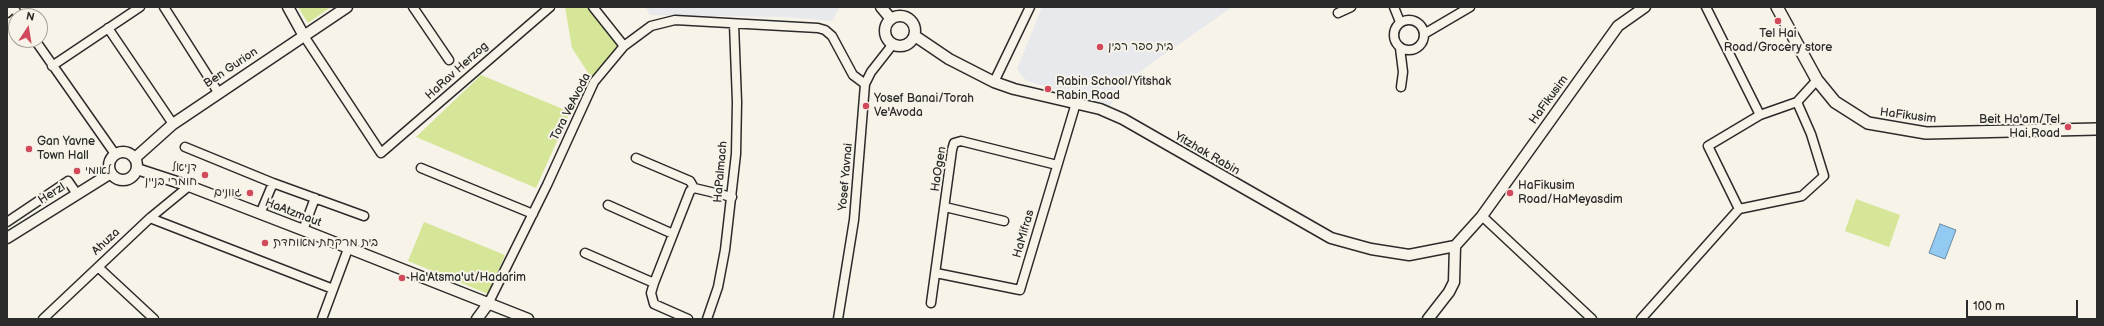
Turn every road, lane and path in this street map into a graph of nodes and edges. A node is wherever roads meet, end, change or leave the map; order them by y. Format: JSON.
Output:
{"nodes":[{"id":1,"x":13,"y":7,"type":"edge"},
{"id":2,"x":140,"y":7,"type":"edge"},
{"id":3,"x":164,"y":7,"type":"edge"},
{"id":4,"x":288,"y":7,"type":"edge"},
{"id":5,"x":347,"y":7,"type":"edge"},
{"id":6,"x":413,"y":7,"type":"edge"},
{"id":7,"x":550,"y":7,"type":"edge"},
{"id":8,"x":593,"y":7,"type":"edge"},
{"id":9,"x":880,"y":7,"type":"edge"},
{"id":10,"x":1351,"y":7,"type":"edge"},
{"id":11,"x":1394,"y":7,"type":"edge"},
{"id":12,"x":1470,"y":7,"type":"edge"},
{"id":13,"x":1645,"y":7,"type":"edge"},
{"id":14,"x":1706,"y":7,"type":"edge"},
{"id":15,"x":1777,"y":7,"type":"edge"},
{"id":16,"x":1029,"y":8,"type":"edge"},
{"id":17,"x":7,"y":13,"type":"edge"},
{"id":18,"x":1338,"y":13,"type":"dead end"},
{"id":19,"x":891,"y":19,"type":"junction"},
{"id":20,"x":1400,"y":22,"type":"junction"},
{"id":21,"x":734,"y":24,"type":"junction"},
{"id":22,"x":108,"y":28,"type":"junction"},
{"id":23,"x":1424,"y":34,"type":"junction"},
{"id":24,"x":304,"y":36,"type":"junction"},
{"id":25,"x":915,"y":36,"type":"junction"},
{"id":26,"x":893,"y":44,"type":"junction"},
{"id":27,"x":624,"y":46,"type":"junction"},
{"id":28,"x":40,"y":48,"type":"edge"},
{"id":29,"x":1400,"y":48,"type":"junction"},
{"id":30,"x":448,"y":60,"type":"dead end"},
{"id":31,"x":52,"y":66,"type":"junction"},
{"id":32,"x":1817,"y":80,"type":"junction"},
{"id":33,"x":994,"y":82,"type":"junction"},
{"id":34,"x":865,"y":84,"type":"junction"},
{"id":35,"x":1401,"y":87,"type":"dead end"},
{"id":36,"x":218,"y":92,"type":"junction"},
{"id":37,"x":1797,"y":102,"type":"junction"},
{"id":38,"x":1076,"y":103,"type":"junction"},
{"id":39,"x":1760,"y":115,"type":"junction"},
{"id":40,"x":173,"y":124,"type":"junction"},
{"id":41,"x":2097,"y":129,"type":"edge"},
{"id":42,"x":185,"y":147,"type":"dead end"},
{"id":43,"x":115,"y":154,"type":"junction"},
{"id":44,"x":135,"y":158,"type":"junction"},
{"id":45,"x":636,"y":158,"type":"dead end"},
{"id":46,"x":1057,"y":165,"type":"junction"},
{"id":47,"x":421,"y":168,"type":"dead end"},
{"id":48,"x":137,"y":169,"type":"junction"},
{"id":49,"x":110,"y":173,"type":"junction"},
{"id":50,"x":273,"y":183,"type":"junction"},
{"id":51,"x":188,"y":186,"type":"junction"},
{"id":52,"x":694,"y":188,"type":"junction"},
{"id":53,"x":77,"y":194,"type":"junction"},
{"id":54,"x":732,"y":197,"type":"junction"},
{"id":55,"x":315,"y":198,"type":"junction"},
{"id":56,"x":608,"y":205,"type":"dead end"},
{"id":57,"x":945,"y":207,"type":"junction"},
{"id":58,"x":1739,"y":209,"type":"junction"},
{"id":59,"x":260,"y":214,"type":"junction"},
{"id":60,"x":533,"y":214,"type":"junction"},
{"id":61,"x":364,"y":216,"type":"dead end"},
{"id":62,"x":1482,"y":216,"type":"junction"},
{"id":63,"x":150,"y":218,"type":"junction"},
{"id":64,"x":1004,"y":221,"type":"dead end"},
{"id":65,"x":7,"y":222,"type":"edge"},
{"id":66,"x":303,"y":230,"type":"junction"},
{"id":67,"x":673,"y":234,"type":"junction"},
{"id":68,"x":7,"y":238,"type":"edge"},
{"id":69,"x":1455,"y":246,"type":"junction"},
{"id":70,"x":348,"y":249,"type":"junction"},
{"id":71,"x":585,"y":253,"type":"dead end"},
{"id":72,"x":98,"y":267,"type":"junction"},
{"id":73,"x":936,"y":273,"type":"junction"},
{"id":74,"x":654,"y":283,"type":"junction"},
{"id":75,"x":332,"y":289,"type":"junction"},
{"id":76,"x":488,"y":304,"type":"junction"},
{"id":77,"x":931,"y":304,"type":"dead end"},
{"id":78,"x":43,"y":319,"type":"edge"},
{"id":79,"x":154,"y":319,"type":"edge"},
{"id":80,"x":322,"y":319,"type":"edge"},
{"id":81,"x":477,"y":319,"type":"edge"},
{"id":82,"x":528,"y":319,"type":"edge"},
{"id":83,"x":688,"y":319,"type":"edge"},
{"id":84,"x":708,"y":319,"type":"edge"},
{"id":85,"x":838,"y":319,"type":"edge"},
{"id":86,"x":1428,"y":319,"type":"edge"},
{"id":87,"x":1592,"y":319,"type":"edge"},
{"id":88,"x":1641,"y":319,"type":"edge"}],
"edges":[{"from":1,"to":17,"type":"street"},
{"from":2,"to":22,"type":"street"},
{"from":3,"to":36,"type":"street"},
{"from":4,"to":24,"type":"street"},
{"from":5,"to":24,"type":"street","name":"Ben Gurion"},
{"from":6,"to":30,"type":"street"},
{"from":7,"to":24,"type":"street","name":"HaRav Herzog"},
{"from":8,"to":27,"type":"street"},
{"from":9,"to":19,"type":"street"},
{"from":10,"to":18,"type":"street"},
{"from":11,"to":20,"type":"street"},
{"from":12,"to":23,"type":"street"},
{"from":13,"to":62,"type":"street","name":"HaFikusim"},
{"from":14,"to":39,"type":"street"},
{"from":15,"to":32,"type":"main road","name":"HaFikusim"},
{"from":16,"to":33,"type":"street"},
{"from":19,"to":25,"type":"street"},
{"from":19,"to":26,"type":"street"},
{"from":20,"to":23,"type":"street"},
{"from":20,"to":29,"type":"street"},
{"from":21,"to":27,"type":"street","name":"Tora VeAvoda"},
{"from":21,"to":34,"type":"street","name":"Tora VeAvoda"},
{"from":21,"to":54,"type":"street","name":"HaPalmach"},
{"from":22,"to":31,"type":"street"},
{"from":22,"to":40,"type":"street"},
{"from":23,"to":29,"type":"street"},
{"from":24,"to":36,"type":"street","name":"Ben Gurion"},
{"from":25,"to":26,"type":"street"},
{"from":25,"to":33,"type":"street","name":"Yitzhak Rabin"},
{"from":26,"to":34,"type":"street","name":"Yosef Yavnai"},
{"from":27,"to":60,"type":"street","name":"Tora VeAvoda"},
{"from":28,"to":31,"type":"street"},
{"from":29,"to":35,"type":"street"},
{"from":31,"to":43,"type":"street"},
{"from":32,"to":37,"type":"street"},
{"from":32,"to":41,"type":"main road","name":"HaFikusim"},
{"from":33,"to":38,"type":"street","name":"Yitzhak Rabin"},
{"from":34,"to":85,"type":"street","name":"Yosef Yavnai"},
{"from":36,"to":40,"type":"street","name":"Ben Gurion"},
{"from":37,"to":39,"type":"street"},
{"from":37,"to":58,"type":"street"},
{"from":38,"to":46,"type":"street","name":"HaMifras"},
{"from":38,"to":69,"type":"street","name":"Yitzhak Rabin"},
{"from":39,"to":58,"type":"street"},
{"from":40,"to":44,"type":"street","name":"Ben Gurion"},
{"from":42,"to":50,"type":"street"},
{"from":43,"to":44,"type":"street"},
{"from":43,"to":49,"type":"street"},
{"from":44,"to":48,"type":"street"},
{"from":45,"to":52,"type":"street"},
{"from":46,"to":57,"type":"street","name":"HaOgen"},
{"from":46,"to":73,"type":"street","name":"HaMifras"},
{"from":47,"to":60,"type":"street"},
{"from":48,"to":49,"type":"street"},
{"from":48,"to":51,"type":"street","name":"HaAtzmaut"},
{"from":49,"to":53,"type":"street","name":"Herzl"},
{"from":50,"to":55,"type":"street"},
{"from":50,"to":59,"type":"street"},
{"from":51,"to":59,"type":"street","name":"HaAtzmaut"},
{"from":51,"to":63,"type":"street","name":"Ahuza"},
{"from":52,"to":54,"type":"street"},
{"from":52,"to":67,"type":"street"},
{"from":53,"to":65,"type":"street"},
{"from":53,"to":68,"type":"street","name":"Herzl"},
{"from":54,"to":84,"type":"street","name":"HaPalmach"},
{"from":55,"to":61,"type":"street"},
{"from":55,"to":66,"type":"street"},
{"from":56,"to":67,"type":"street"},
{"from":57,"to":64,"type":"street"},
{"from":57,"to":73,"type":"street","name":"HaOgen"},
{"from":58,"to":88,"type":"street"},
{"from":59,"to":66,"type":"street","name":"HaAtzmaut"},
{"from":60,"to":76,"type":"street","name":"Tora VeAvoda"},
{"from":62,"to":69,"type":"street"},
{"from":62,"to":87,"type":"street"},
{"from":63,"to":72,"type":"street","name":"Ahuza"},
{"from":63,"to":75,"type":"street"},
{"from":66,"to":70,"type":"street","name":"HaAtzmaut"},
{"from":67,"to":74,"type":"street"},
{"from":69,"to":86,"type":"street"},
{"from":70,"to":75,"type":"street"},
{"from":70,"to":76,"type":"street","name":"HaAtzmaut"},
{"from":71,"to":74,"type":"street"},
{"from":72,"to":78,"type":"street","name":"Ahuza"},
{"from":72,"to":79,"type":"street"},
{"from":73,"to":77,"type":"street","name":"HaOgen"},
{"from":74,"to":83,"type":"street"},
{"from":75,"to":80,"type":"street"},
{"from":76,"to":81,"type":"street"},
{"from":76,"to":82,"type":"street","name":"HaAtzmaut"}]}
